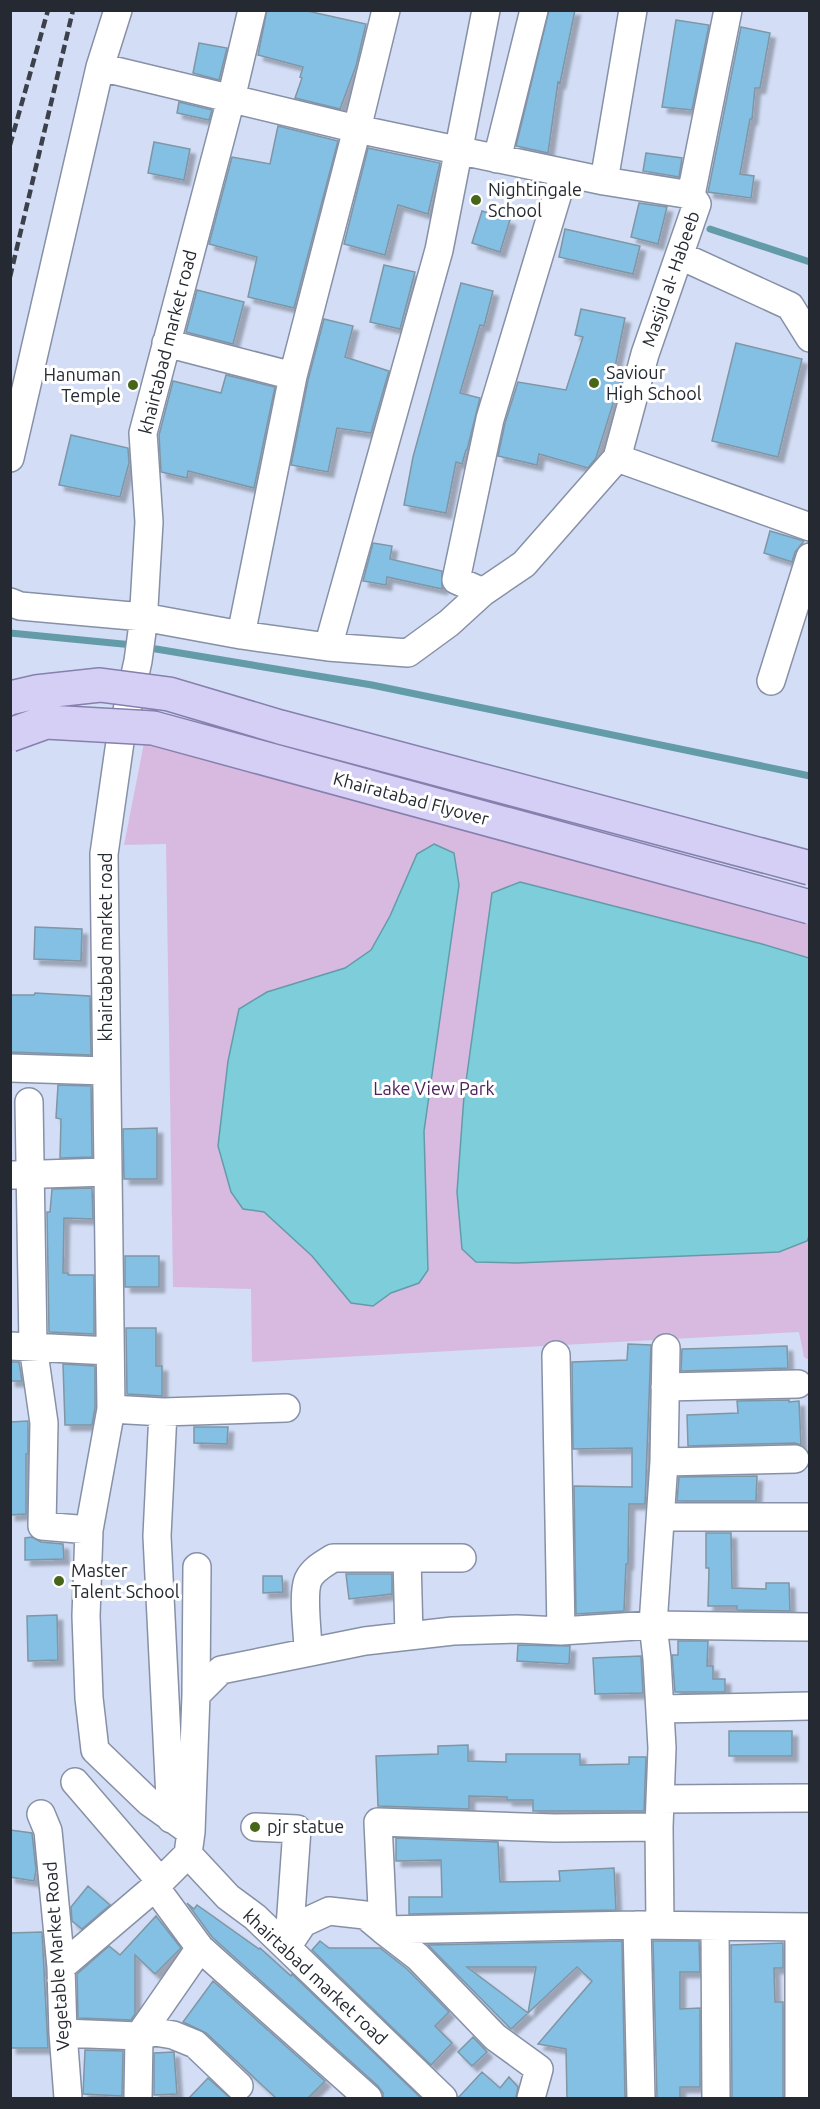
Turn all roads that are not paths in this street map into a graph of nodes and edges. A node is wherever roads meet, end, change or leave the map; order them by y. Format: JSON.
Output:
{"nodes":[{"id":1,"x":118,"y":10,"type":"edge"},
{"id":2,"x":252,"y":10,"type":"edge"},
{"id":3,"x":386,"y":10,"type":"edge"},
{"id":4,"x":486,"y":10,"type":"edge"},
{"id":5,"x":534,"y":10,"type":"edge"},
{"id":6,"x":633,"y":10,"type":"edge"},
{"id":7,"x":728,"y":10,"type":"edge"},
{"id":8,"x":100,"y":67,"type":"junction"},
{"id":9,"x":231,"y":99,"type":"junction"},
{"id":10,"x":357,"y":129,"type":"junction"},
{"id":11,"x":460,"y":150,"type":"junction"},
{"id":12,"x":497,"y":159,"type":"junction"},
{"id":13,"x":564,"y":173,"type":"junction"},
{"id":14,"x":604,"y":182,"type":"junction"},
{"id":15,"x":691,"y":195,"type":"junction"},
{"id":16,"x":681,"y":255,"type":"junction"},
{"id":17,"x":810,"y":338,"type":"edge"},
{"id":18,"x":166,"y":343,"type":"junction"},
{"id":19,"x":293,"y":376,"type":"junction"},
{"id":20,"x":10,"y":458,"type":"edge"},
{"id":21,"x":617,"y":458,"type":"junction"},
{"id":22,"x":810,"y":527,"type":"edge"},
{"id":23,"x":810,"y":557,"type":"edge"},
{"id":24,"x":483,"y":592,"type":"junction"},
{"id":25,"x":10,"y":602,"type":"edge"},
{"id":26,"x":143,"y":620,"type":"junction"},
{"id":27,"x":241,"y":635,"type":"junction"},
{"id":28,"x":328,"y":646,"type":"junction"},
{"id":29,"x":771,"y":681,"type":"dead end"},
{"id":30,"x":10,"y":698,"type":"edge"},
{"id":31,"x":10,"y":735,"type":"edge"},
{"id":32,"x":810,"y":868,"type":"edge"},
{"id":33,"x":810,"y":907,"type":"edge"},
{"id":34,"x":10,"y":1068,"type":"edge"},
{"id":35,"x":106,"y":1071,"type":"junction"},
{"id":36,"x":29,"y":1102,"type":"dead end"},
{"id":37,"x":108,"y":1172,"type":"junction"},
{"id":38,"x":20,"y":1175,"type":"edge"},
{"id":39,"x":22,"y":1346,"type":"edge"},
{"id":40,"x":666,"y":1348,"type":"dead end"},
{"id":41,"x":110,"y":1351,"type":"junction"},
{"id":42,"x":556,"y":1355,"type":"dead end"},
{"id":43,"x":798,"y":1384,"type":"dead end"},
{"id":44,"x":665,"y":1386,"type":"junction"},
{"id":45,"x":286,"y":1408,"type":"dead end"},
{"id":46,"x":111,"y":1409,"type":"junction"},
{"id":47,"x":163,"y":1412,"type":"junction"},
{"id":48,"x":795,"y":1459,"type":"dead end"},
{"id":49,"x":664,"y":1462,"type":"junction"},
{"id":50,"x":810,"y":1516,"type":"edge"},
{"id":51,"x":661,"y":1517,"type":"junction"},
{"id":52,"x":89,"y":1530,"type":"junction"},
{"id":53,"x":407,"y":1558,"type":"junction"},
{"id":54,"x":462,"y":1558,"type":"dead end"},
{"id":55,"x":197,"y":1567,"type":"dead end"},
{"id":56,"x":653,"y":1625,"type":"junction"},
{"id":57,"x":810,"y":1626,"type":"edge"},
{"id":58,"x":561,"y":1630,"type":"junction"},
{"id":59,"x":409,"y":1636,"type":"junction"},
{"id":60,"x":308,"y":1651,"type":"junction"},
{"id":61,"x":196,"y":1695,"type":"junction"},
{"id":62,"x":810,"y":1706,"type":"edge"},
{"id":63,"x":660,"y":1709,"type":"junction"},
{"id":64,"x":810,"y":1781,"type":"edge"},
{"id":65,"x":75,"y":1782,"type":"dead end"},
{"id":66,"x":809,"y":1798,"type":"edge"},
{"id":67,"x":660,"y":1799,"type":"junction"},
{"id":68,"x":41,"y":1814,"type":"dead end"},
{"id":69,"x":255,"y":1827,"type":"dead end"},
{"id":70,"x":659,"y":1827,"type":"junction"},
{"id":71,"x":184,"y":1835,"type":"junction"},
{"id":72,"x":158,"y":1884,"type":"junction"},
{"id":73,"x":649,"y":1925,"type":"junction"},
{"id":74,"x":715,"y":1926,"type":"junction"},
{"id":75,"x":804,"y":1927,"type":"edge"},
{"id":76,"x":383,"y":1930,"type":"junction"},
{"id":77,"x":288,"y":1944,"type":"junction"},
{"id":78,"x":200,"y":1948,"type":"junction"},
{"id":79,"x":61,"y":1967,"type":"junction"},
{"id":80,"x":63,"y":2033,"type":"junction"},
{"id":81,"x":138,"y":2036,"type":"junction"},
{"id":82,"x":239,"y":2086,"type":"dead end"},
{"id":83,"x":68,"y":2098,"type":"edge"},
{"id":84,"x":138,"y":2098,"type":"edge"},
{"id":85,"x":368,"y":2098,"type":"edge"},
{"id":86,"x":443,"y":2098,"type":"edge"},
{"id":87,"x":531,"y":2098,"type":"edge"},
{"id":88,"x":641,"y":2098,"type":"edge"},
{"id":89,"x":716,"y":2098,"type":"edge"},
{"id":90,"x":799,"y":2098,"type":"edge"}],
"edges":[{"from":1,"to":8,"type":"street"},
{"from":2,"to":9,"type":"street","name":"khairtabad market road"},
{"from":3,"to":10,"type":"street"},
{"from":4,"to":11,"type":"street"},
{"from":5,"to":12,"type":"street"},
{"from":6,"to":14,"type":"street"},
{"from":7,"to":15,"type":"street"},
{"from":8,"to":9,"type":"street"},
{"from":8,"to":20,"type":"street"},
{"from":9,"to":10,"type":"street"},
{"from":9,"to":18,"type":"street","name":"khairtabad market road"},
{"from":10,"to":11,"type":"street"},
{"from":10,"to":19,"type":"street"},
{"from":11,"to":12,"type":"street"},
{"from":11,"to":28,"type":"street"},
{"from":12,"to":13,"type":"street"},
{"from":13,"to":14,"type":"street"},
{"from":13,"to":24,"type":"street"},
{"from":14,"to":15,"type":"street"},
{"from":15,"to":16,"type":"street","name":"Masjid al- Habeeb"},
{"from":16,"to":17,"type":"street"},
{"from":16,"to":21,"type":"street","name":"Masjid al- Habeeb"},
{"from":18,"to":19,"type":"street"},
{"from":18,"to":26,"type":"street","name":"khairtabad market road"},
{"from":19,"to":27,"type":"street"},
{"from":21,"to":22,"type":"street"},
{"from":21,"to":24,"type":"street","name":"Masjid al- Habeeb"},
{"from":23,"to":29,"type":"street"},
{"from":24,"to":28,"type":"street","name":"Masjid al- Habeeb"},
{"from":25,"to":26,"type":"street","name":"Masjid al- Habeeb"},
{"from":26,"to":27,"type":"street","name":"Masjid al- Habeeb"},
{"from":26,"to":35,"type":"street","name":"khairtabad market road"},
{"from":27,"to":28,"type":"street","name":"Masjid al- Habeeb"},
{"from":30,"to":32,"type":"main road","name":"Khairatabad Flyover","bridge":true},
{"from":31,"to":33,"type":"main road","name":"Khairatabad Flyover","bridge":true},
{"from":34,"to":35,"type":"street"},
{"from":35,"to":37,"type":"street","name":"khairtabad market road"},
{"from":36,"to":38,"type":"street"},
{"from":37,"to":38,"type":"street"},
{"from":37,"to":41,"type":"street","name":"khairtabad market road"},
{"from":38,"to":39,"type":"street"},
{"from":39,"to":41,"type":"street"},
{"from":39,"to":52,"type":"street"},
{"from":40,"to":44,"type":"street"},
{"from":41,"to":46,"type":"street","name":"khairtabad market road"},
{"from":42,"to":58,"type":"street"},
{"from":43,"to":44,"type":"street"},
{"from":44,"to":49,"type":"street"},
{"from":45,"to":47,"type":"street"},
{"from":46,"to":47,"type":"street"},
{"from":46,"to":52,"type":"street","name":"khairtabad market road"},
{"from":47,"to":71,"type":"street"},
{"from":48,"to":49,"type":"street"},
{"from":49,"to":51,"type":"street"},
{"from":50,"to":51,"type":"street"},
{"from":51,"to":56,"type":"street"},
{"from":52,"to":71,"type":"street","name":"khairtabad market road"},
{"from":53,"to":54,"type":"street"},
{"from":53,"to":59,"type":"street"},
{"from":53,"to":60,"type":"street"},
{"from":55,"to":61,"type":"street"},
{"from":56,"to":57,"type":"street"},
{"from":56,"to":58,"type":"street"},
{"from":56,"to":63,"type":"street"},
{"from":58,"to":59,"type":"street"},
{"from":59,"to":60,"type":"street"},
{"from":60,"to":61,"type":"street"},
{"from":61,"to":71,"type":"street"},
{"from":62,"to":63,"type":"street"},
{"from":63,"to":67,"type":"street"},
{"from":64,"to":66,"type":"street"},
{"from":65,"to":72,"type":"street"},
{"from":66,"to":67,"type":"street"},
{"from":67,"to":70,"type":"street"},
{"from":68,"to":79,"type":"street","name":"Vegetable Market Road"},
{"from":69,"to":77,"type":"street"},
{"from":70,"to":73,"type":"street"},
{"from":70,"to":76,"type":"street"},
{"from":71,"to":72,"type":"street"},
{"from":71,"to":77,"type":"street","name":"khairtabad market road"},
{"from":72,"to":78,"type":"street"},
{"from":72,"to":79,"type":"street"},
{"from":73,"to":74,"type":"street"},
{"from":73,"to":76,"type":"street"},
{"from":73,"to":88,"type":"street"},
{"from":74,"to":75,"type":"street"},
{"from":74,"to":89,"type":"street"},
{"from":75,"to":90,"type":"street"},
{"from":76,"to":77,"type":"street"},
{"from":76,"to":87,"type":"street"},
{"from":77,"to":86,"type":"street","name":"khairtabad market road"},
{"from":78,"to":81,"type":"street"},
{"from":78,"to":85,"type":"street"},
{"from":79,"to":80,"type":"street","name":"Vegetable Market Road"},
{"from":80,"to":81,"type":"street"},
{"from":80,"to":83,"type":"street","name":"Vegetable Market Road"},
{"from":81,"to":82,"type":"street"},
{"from":81,"to":84,"type":"street"}]}
